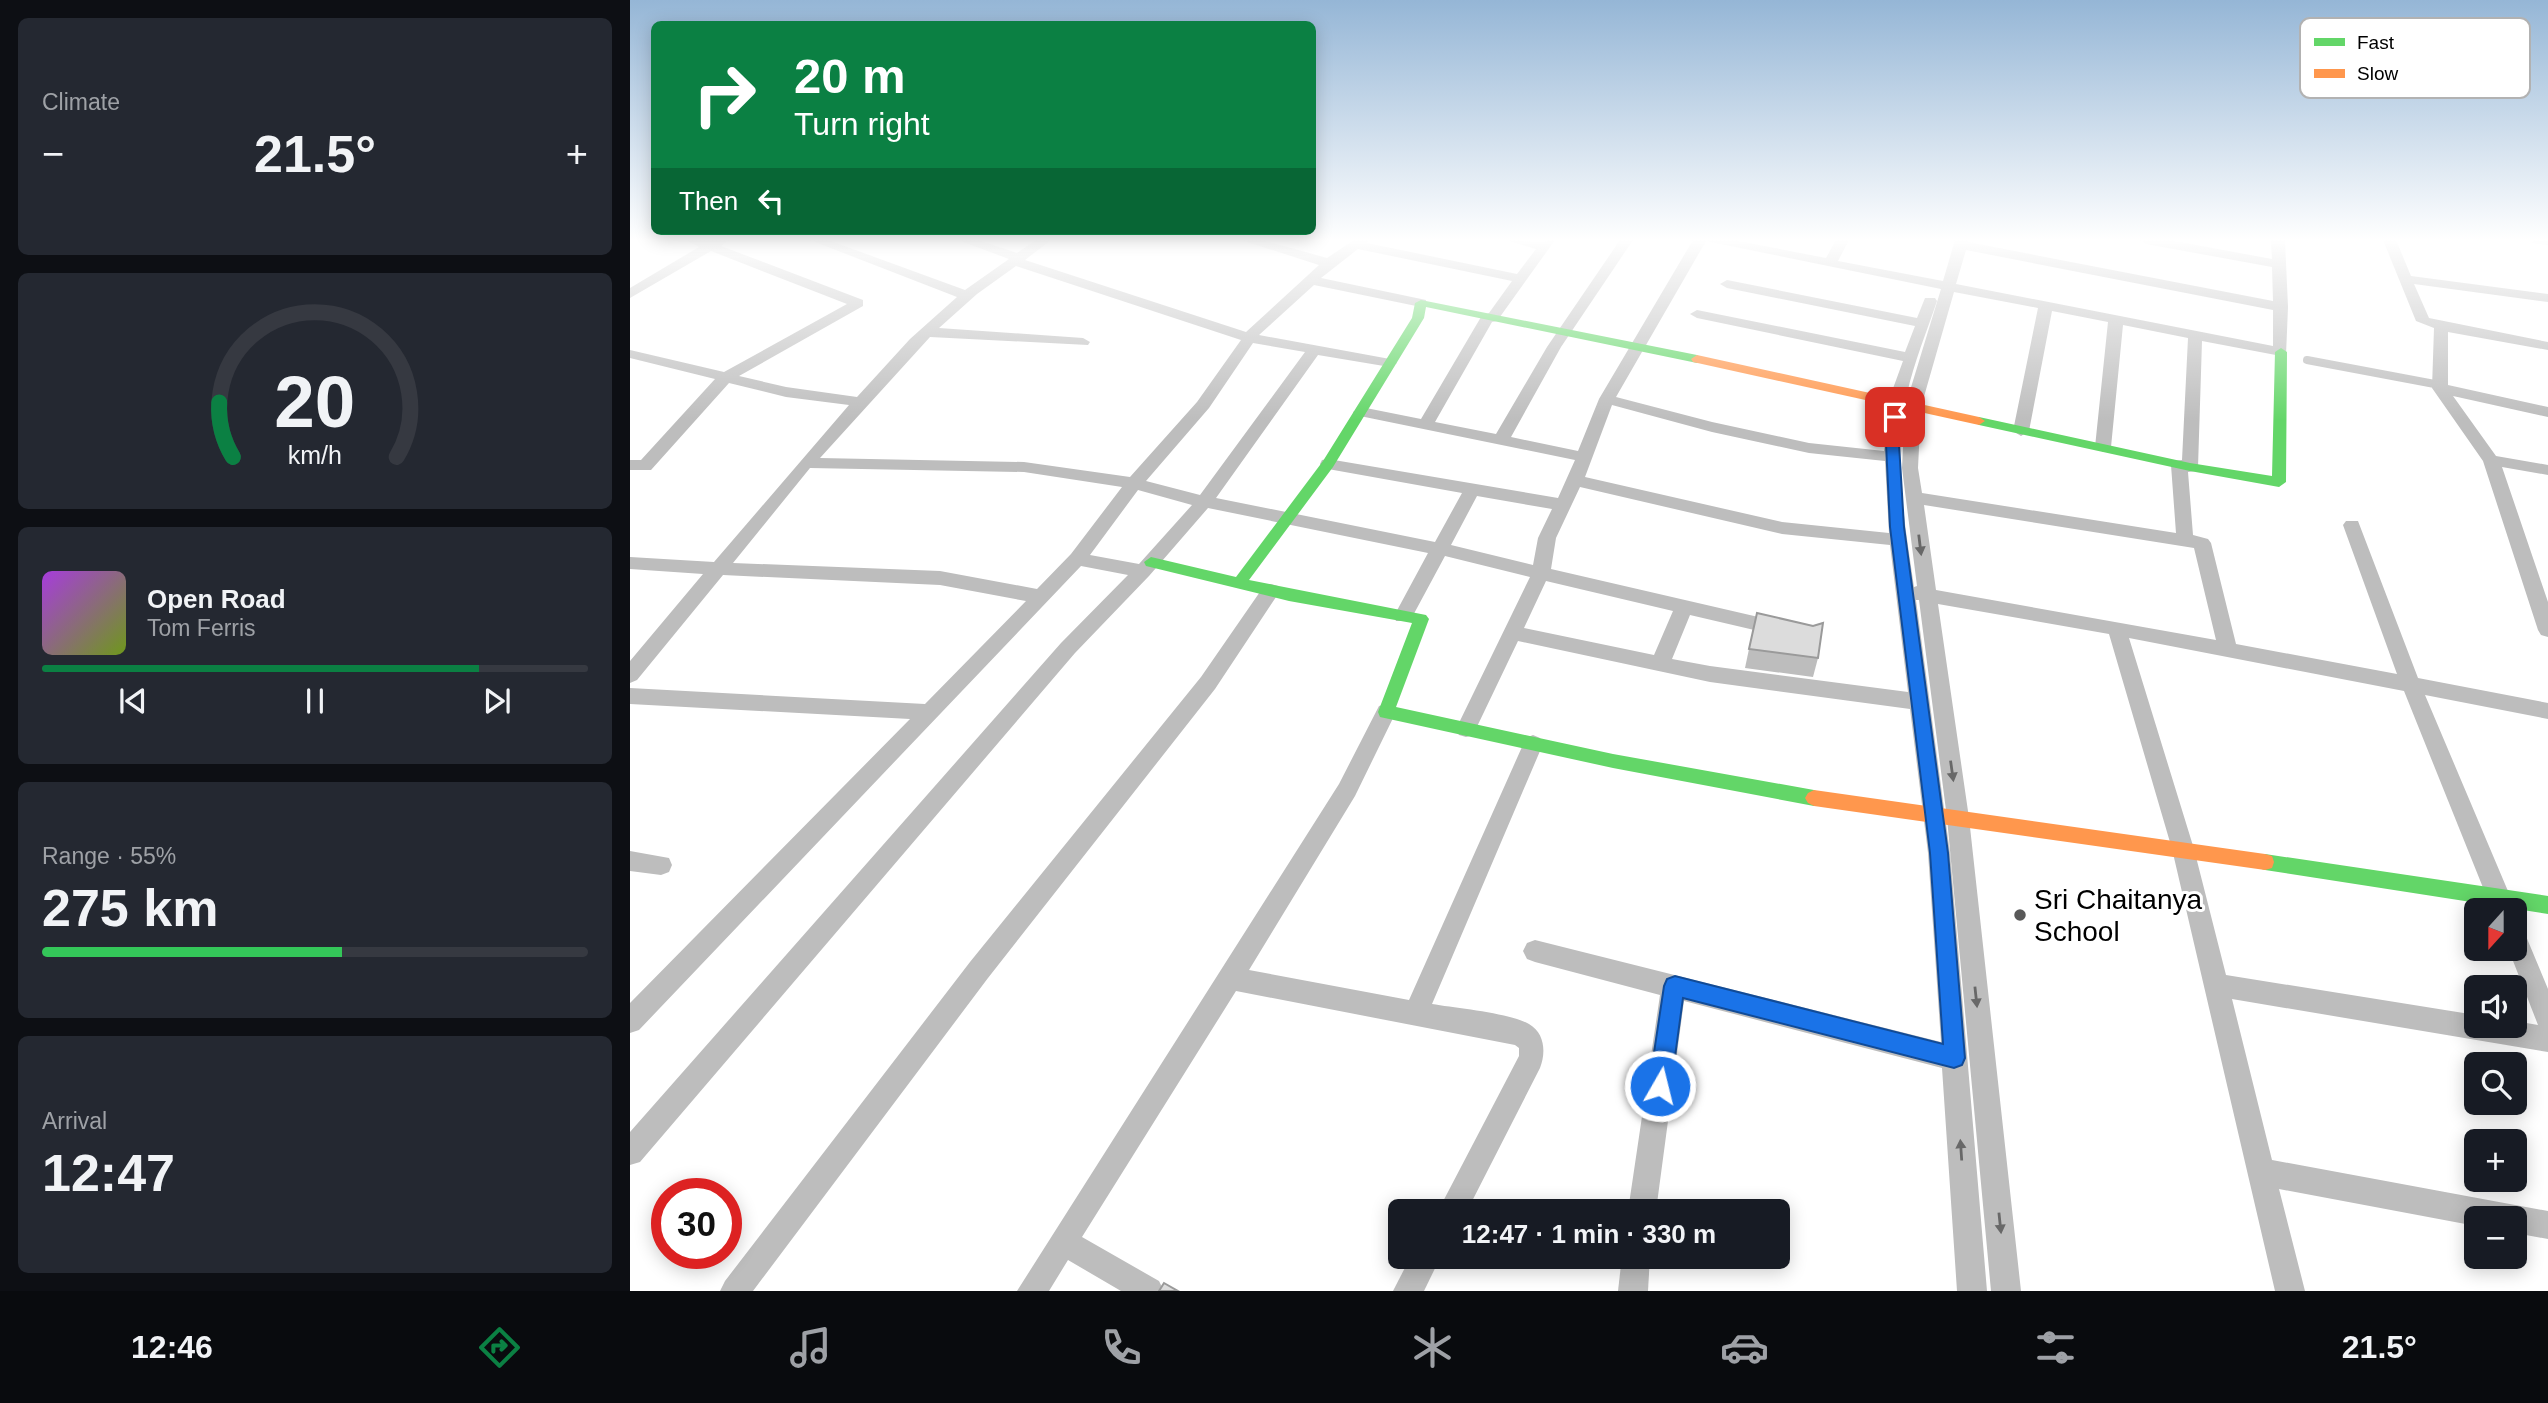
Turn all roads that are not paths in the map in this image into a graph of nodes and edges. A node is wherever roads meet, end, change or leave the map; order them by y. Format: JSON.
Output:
{"nodes":[{"id":1,"x":851,"y":300,"type":"edge"},
{"id":2,"x":962,"y":300,"type":"edge"},
{"id":3,"x":1137,"y":300,"type":"edge"},
{"id":4,"x":1290,"y":300,"type":"edge"},
{"id":5,"x":1408,"y":300,"type":"edge"},
{"id":6,"x":1504,"y":300,"type":"edge"},
{"id":7,"x":1586,"y":300,"type":"edge"},
{"id":8,"x":1665,"y":300,"type":"edge"},
{"id":9,"x":1808,"y":300,"type":"edge"},
{"id":10,"x":1934,"y":300,"type":"edge"},
{"id":11,"x":1937,"y":300,"type":"edge"},
{"id":12,"x":2016,"y":300,"type":"edge"},
{"id":13,"x":2247,"y":300,"type":"edge"},
{"id":14,"x":2280,"y":300,"type":"edge"},
{"id":15,"x":2414,"y":300,"type":"edge"},
{"id":16,"x":1421,"y":303,"type":"junction"},
{"id":17,"x":2046,"y":306,"type":"junction"},
{"id":18,"x":2280,"y":307,"type":"junction"},
{"id":19,"x":1697,"y":314,"type":"dead end"},
{"id":20,"x":1490,"y":317,"type":"junction"},
{"id":21,"x":2116,"y":319,"type":"junction"},
{"id":22,"x":1922,"y":323,"type":"junction"},
{"id":23,"x":2441,"y":326,"type":"junction"},
{"id":24,"x":926,"y":332,"type":"junction"},
{"id":25,"x":1564,"y":332,"type":"junction"},
{"id":26,"x":2196,"y":336,"type":"junction"},
{"id":27,"x":1250,"y":338,"type":"junction"},
{"id":28,"x":1083,"y":342,"type":"dead end"},
{"id":29,"x":2548,"y":346,"type":"edge"},
{"id":30,"x":1637,"y":348,"type":"junction"},
{"id":31,"x":1315,"y":349,"type":"junction"},
{"id":32,"x":2281,"y":352,"type":"junction"},
{"id":33,"x":630,"y":354,"type":"edge"},
{"id":34,"x":1910,"y":358,"type":"junction"},
{"id":35,"x":2307,"y":360,"type":"dead end"},
{"id":36,"x":1390,"y":363,"type":"junction"},
{"id":37,"x":726,"y":377,"type":"junction"},
{"id":38,"x":2440,"y":386,"type":"junction"},
{"id":39,"x":1607,"y":399,"type":"junction"},
{"id":40,"x":861,"y":402,"type":"junction"},
{"id":41,"x":1905,"y":405,"type":"junction"},
{"id":42,"x":1361,"y":412,"type":"junction"},
{"id":43,"x":2548,"y":412,"type":"edge"},
{"id":44,"x":1425,"y":425,"type":"junction"},
{"id":45,"x":2021,"y":431,"type":"junction"},
{"id":46,"x":1501,"y":440,"type":"junction"},
{"id":47,"x":2103,"y":447,"type":"junction"},
{"id":48,"x":1584,"y":457,"type":"junction"},
{"id":49,"x":1893,"y":457,"type":"junction"},
{"id":50,"x":2491,"y":460,"type":"junction"},
{"id":51,"x":806,"y":463,"type":"junction"},
{"id":52,"x":1328,"y":464,"type":"junction"},
{"id":53,"x":630,"y":465,"type":"edge"},
{"id":54,"x":2184,"y":466,"type":"junction"},
{"id":55,"x":2548,"y":470,"type":"edge"},
{"id":56,"x":1575,"y":480,"type":"junction"},
{"id":57,"x":1134,"y":483,"type":"junction"},
{"id":58,"x":1472,"y":490,"type":"junction"},
{"id":59,"x":1915,"y":498,"type":"junction"},
{"id":60,"x":1204,"y":502,"type":"junction"},
{"id":61,"x":1563,"y":505,"type":"junction"},
{"id":62,"x":1289,"y":519,"type":"junction"},
{"id":63,"x":2352,"y":525,"type":"dead end"},
{"id":64,"x":1899,"y":540,"type":"junction"},
{"id":65,"x":2185,"y":541,"type":"junction"},
{"id":66,"x":1439,"y":549,"type":"junction"},
{"id":67,"x":1077,"y":559,"type":"junction"},
{"id":68,"x":630,"y":563,"type":"edge"},
{"id":69,"x":1147,"y":566,"type":"junction"},
{"id":70,"x":719,"y":569,"type":"junction"},
{"id":71,"x":1541,"y":573,"type":"junction"},
{"id":72,"x":1239,"y":583,"type":"junction"},
{"id":73,"x":1271,"y":591,"type":"junction"},
{"id":74,"x":1905,"y":591,"type":"junction"},
{"id":75,"x":1926,"y":595,"type":"junction"},
{"id":76,"x":1042,"y":597,"type":"junction"},
{"id":77,"x":1684,"y":606,"type":"junction"},
{"id":78,"x":1403,"y":616,"type":"junction"},
{"id":79,"x":2117,"y":628,"type":"junction"},
{"id":80,"x":2548,"y":630,"type":"edge"},
{"id":81,"x":1796,"y":632,"type":"edge"},
{"id":82,"x":1513,"y":633,"type":"junction"},
{"id":83,"x":2228,"y":649,"type":"junction"},
{"id":84,"x":1660,"y":665,"type":"junction"},
{"id":85,"x":630,"y":674,"type":"edge"},
{"id":86,"x":2411,"y":685,"type":"junction"},
{"id":87,"x":630,"y":696,"type":"edge"},
{"id":88,"x":1921,"y":702,"type":"junction"},
{"id":89,"x":2548,"y":711,"type":"edge"},
{"id":90,"x":931,"y":712,"type":"junction"},
{"id":91,"x":1386,"y":712,"type":"junction"},
{"id":92,"x":1466,"y":729,"type":"junction"},
{"id":93,"x":1533,"y":744,"type":"junction"},
{"id":94,"x":1935,"y":815,"type":"junction"},
{"id":95,"x":1958,"y":818,"type":"junction"},
{"id":96,"x":2183,"y":849,"type":"junction"},
{"id":97,"x":630,"y":861,"type":"edge"},
{"id":98,"x":661,"y":865,"type":"dead end"},
{"id":99,"x":2466,"y":898,"type":"edge"},
{"id":100,"x":2499,"y":898,"type":"edge"},
{"id":101,"x":2527,"y":905,"type":"edge"},
{"id":102,"x":2548,"y":905,"type":"edge"},
{"id":103,"x":1535,"y":951,"type":"dead end"},
{"id":104,"x":2525,"y":961,"type":"edge"},
{"id":105,"x":1229,"y":978,"type":"junction"},
{"id":106,"x":2216,"y":985,"type":"junction"},
{"id":107,"x":1675,"y":986,"type":"junction"},
{"id":108,"x":1415,"y":1014,"type":"junction"},
{"id":109,"x":2548,"y":1019,"type":"edge"},
{"id":110,"x":630,"y":1021,"type":"edge"},
{"id":111,"x":2548,"y":1039,"type":"edge"},
{"id":112,"x":1954,"y":1058,"type":"junction"},
{"id":113,"x":630,"y":1152,"type":"edge"},
{"id":114,"x":2261,"y":1172,"type":"junction"},
{"id":115,"x":1458,"y":1199,"type":"edge"},
{"id":116,"x":1644,"y":1199,"type":"edge"},
{"id":117,"x":2464,"y":1209,"type":"edge"},
{"id":118,"x":2527,"y":1221,"type":"edge"},
{"id":119,"x":2548,"y":1225,"type":"edge"},
{"id":120,"x":1063,"y":1242,"type":"junction"},
{"id":121,"x":1420,"y":1269,"type":"edge"},
{"id":122,"x":1635,"y":1269,"type":"edge"},
{"id":123,"x":735,"y":1291,"type":"edge"},
{"id":124,"x":1032,"y":1291,"type":"edge"},
{"id":125,"x":1149,"y":1291,"type":"edge"},
{"id":126,"x":1408,"y":1291,"type":"edge"},
{"id":127,"x":1633,"y":1291,"type":"edge"},
{"id":128,"x":1972,"y":1291,"type":"edge"},
{"id":129,"x":2007,"y":1291,"type":"edge"},
{"id":130,"x":2290,"y":1291,"type":"edge"}],
"edges":[{"from":1,"to":37,"type":"street"},
{"from":2,"to":24,"type":"street"},
{"from":3,"to":27,"type":"street"},
{"from":4,"to":27,"type":"street"},
{"from":5,"to":16,"type":"street"},
{"from":6,"to":20,"type":"street"},
{"from":7,"to":25,"type":"street"},
{"from":8,"to":30,"type":"street"},
{"from":9,"to":22,"type":"street"},
{"from":10,"to":22,"type":"street"},
{"from":11,"to":41,"type":"street"},
{"from":12,"to":17,"type":"street"},
{"from":13,"to":18,"type":"street"},
{"from":14,"to":18,"type":"street"},
{"from":15,"to":23,"type":"street"},
{"from":16,"to":20,"type":"street"},
{"from":16,"to":36,"type":"street"},
{"from":17,"to":21,"type":"street"},
{"from":17,"to":45,"type":"street"},
{"from":18,"to":32,"type":"street"},
{"from":19,"to":34,"type":"street"},
{"from":20,"to":25,"type":"street"},
{"from":20,"to":44,"type":"street"},
{"from":21,"to":26,"type":"street"},
{"from":21,"to":47,"type":"street"},
{"from":22,"to":34,"type":"street"},
{"from":23,"to":29,"type":"street"},
{"from":23,"to":38,"type":"street"},
{"from":24,"to":28,"type":"street"},
{"from":24,"to":40,"type":"street"},
{"from":25,"to":30,"type":"street"},
{"from":25,"to":46,"type":"street"},
{"from":26,"to":32,"type":"street"},
{"from":26,"to":54,"type":"street"},
{"from":27,"to":31,"type":"street"},
{"from":27,"to":57,"type":"street"},
{"from":30,"to":39,"type":"street"},
{"from":30,"to":41,"type":"street"},
{"from":31,"to":36,"type":"street"},
{"from":31,"to":60,"type":"street"},
{"from":32,"to":54,"type":"street"},
{"from":33,"to":37,"type":"street"},
{"from":34,"to":41,"type":"street"},
{"from":35,"to":38,"type":"lane"},
{"from":36,"to":42,"type":"street"},
{"from":37,"to":40,"type":"street"},
{"from":37,"to":53,"type":"street"},
{"from":38,"to":43,"type":"street"},
{"from":38,"to":50,"type":"street"},
{"from":39,"to":48,"type":"street"},
{"from":39,"to":49,"type":"street"},
{"from":40,"to":51,"type":"street"},
{"from":41,"to":45,"type":"street"},
{"from":41,"to":49,"type":"street"},
{"from":41,"to":59,"type":"street"},
{"from":42,"to":44,"type":"street"},
{"from":42,"to":52,"type":"street"},
{"from":44,"to":46,"type":"street"},
{"from":45,"to":47,"type":"street"},
{"from":46,"to":48,"type":"street"},
{"from":47,"to":54,"type":"street"},
{"from":48,"to":56,"type":"street"},
{"from":49,"to":64,"type":"street"},
{"from":50,"to":55,"type":"street"},
{"from":50,"to":80,"type":"street"},
{"from":51,"to":57,"type":"street"},
{"from":51,"to":70,"type":"street"},
{"from":52,"to":58,"type":"street"},
{"from":52,"to":62,"type":"street"},
{"from":54,"to":65,"type":"street"},
{"from":56,"to":61,"type":"street"},
{"from":56,"to":64,"type":"street"},
{"from":57,"to":60,"type":"street"},
{"from":57,"to":67,"type":"street"},
{"from":58,"to":61,"type":"street"},
{"from":58,"to":66,"type":"street"},
{"from":59,"to":65,"type":"street"},
{"from":59,"to":75,"type":"street","one_way":true},
{"from":60,"to":62,"type":"street"},
{"from":60,"to":69,"type":"street"},
{"from":61,"to":71,"type":"street"},
{"from":62,"to":66,"type":"street"},
{"from":62,"to":72,"type":"street"},
{"from":63,"to":86,"type":"street"},
{"from":64,"to":74,"type":"street"},
{"from":65,"to":83,"type":"street"},
{"from":66,"to":71,"type":"street"},
{"from":66,"to":78,"type":"street"},
{"from":67,"to":69,"type":"street"},
{"from":67,"to":76,"type":"street"},
{"from":68,"to":70,"type":"street"},
{"from":69,"to":72,"type":"street"},
{"from":69,"to":113,"type":"street"},
{"from":70,"to":76,"type":"street"},
{"from":70,"to":85,"type":"street"},
{"from":71,"to":77,"type":"street"},
{"from":71,"to":82,"type":"street"},
{"from":72,"to":73,"type":"street"},
{"from":73,"to":78,"type":"street"},
{"from":73,"to":123,"type":"street"},
{"from":74,"to":75,"type":"street"},
{"from":74,"to":88,"type":"street"},
{"from":75,"to":79,"type":"street"},
{"from":75,"to":95,"type":"street","one_way":true},
{"from":76,"to":90,"type":"street"},
{"from":77,"to":81,"type":"street"},
{"from":77,"to":84,"type":"street"},
{"from":78,"to":91,"type":"street"},
{"from":79,"to":83,"type":"street"},
{"from":79,"to":96,"type":"street"},
{"from":82,"to":84,"type":"street"},
{"from":82,"to":92,"type":"street"},
{"from":83,"to":86,"type":"street"},
{"from":84,"to":88,"type":"street"},
{"from":86,"to":89,"type":"street"},
{"from":86,"to":100,"type":"street"},
{"from":87,"to":90,"type":"street"},
{"from":88,"to":94,"type":"street"},
{"from":90,"to":110,"type":"street"},
{"from":91,"to":92,"type":"street"},
{"from":91,"to":105,"type":"street"},
{"from":92,"to":93,"type":"street"},
{"from":93,"to":94,"type":"street"},
{"from":93,"to":108,"type":"street"},
{"from":94,"to":95,"type":"street"},
{"from":94,"to":112,"type":"street"},
{"from":95,"to":96,"type":"street"},
{"from":95,"to":129,"type":"street","one_way":true},
{"from":96,"to":99,"type":"street"},
{"from":96,"to":106,"type":"street"},
{"from":97,"to":98,"type":"street"},
{"from":101,"to":102,"type":"street"},
{"from":103,"to":107,"type":"street"},
{"from":104,"to":109,"type":"street"},
{"from":105,"to":108,"type":"street"},
{"from":105,"to":120,"type":"street"},
{"from":106,"to":111,"type":"street"},
{"from":106,"to":114,"type":"street"},
{"from":107,"to":112,"type":"street"},
{"from":107,"to":116,"type":"street"},
{"from":108,"to":115,"type":"street"},
{"from":128,"to":112,"type":"street","one_way":true},
{"from":114,"to":117,"type":"street"},
{"from":114,"to":130,"type":"street"},
{"from":118,"to":119,"type":"street"},
{"from":120,"to":124,"type":"street"},
{"from":120,"to":125,"type":"street"},
{"from":121,"to":126,"type":"street"},
{"from":122,"to":127,"type":"street"}]}
